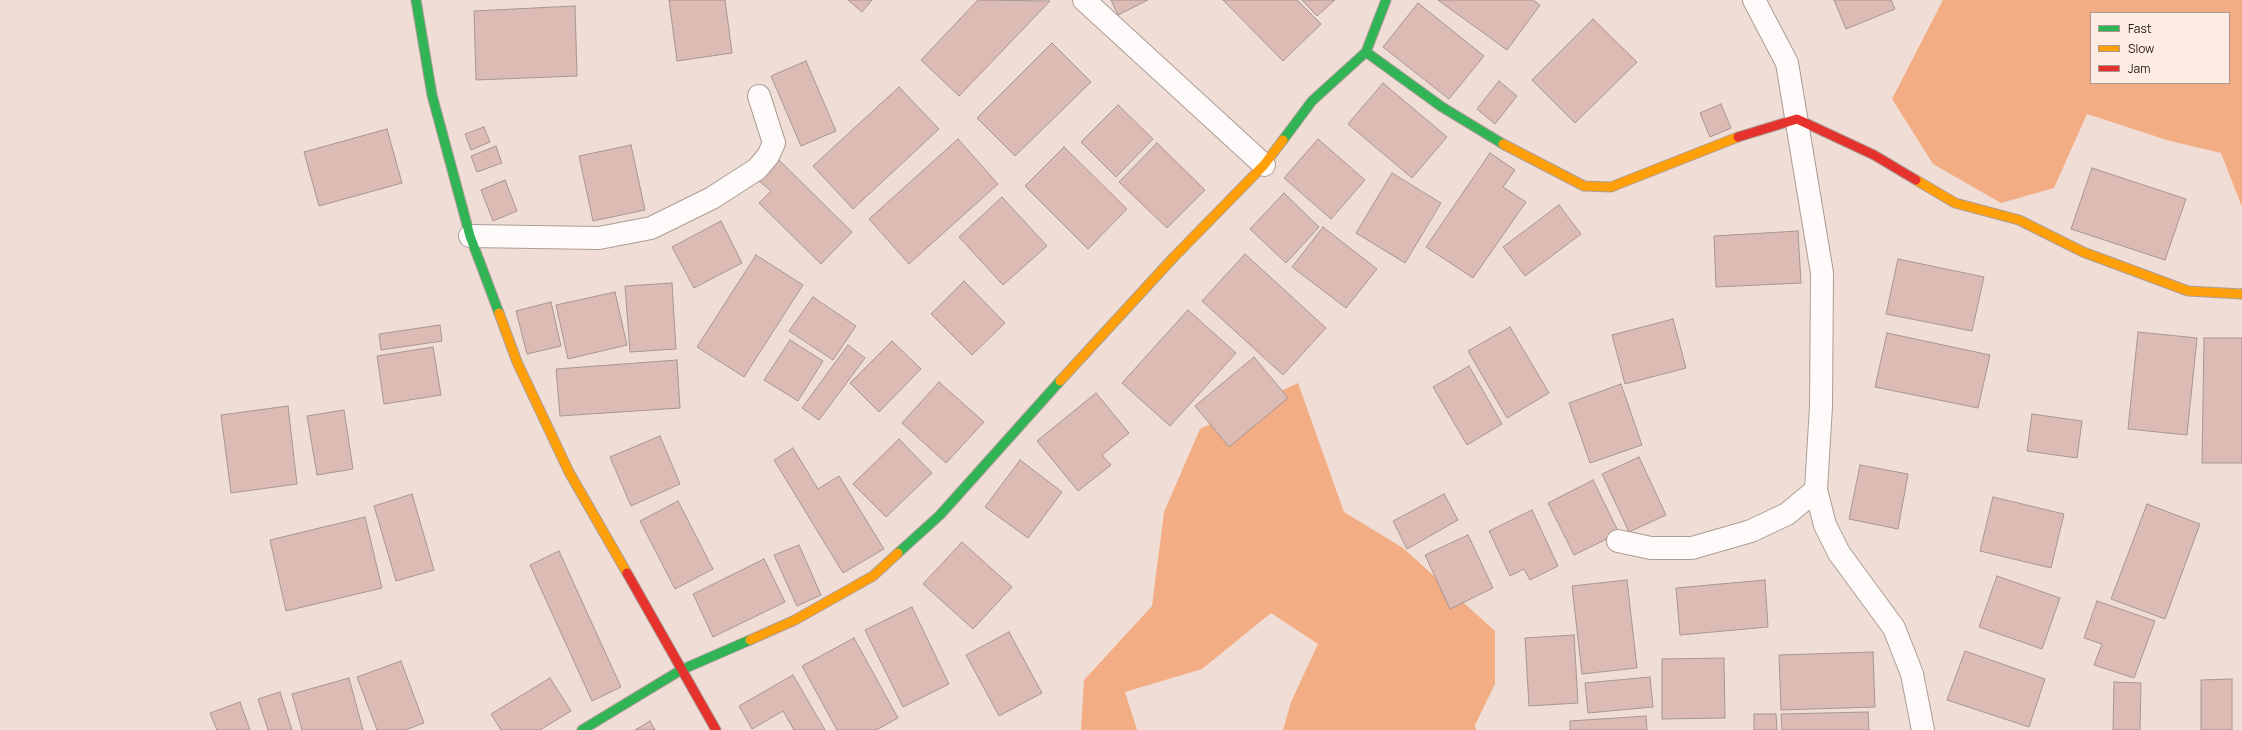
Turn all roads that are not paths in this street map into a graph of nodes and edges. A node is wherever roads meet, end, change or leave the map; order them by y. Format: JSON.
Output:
{"nodes":[{"id":1,"x":416,"y":0,"type":"edge"},
{"id":2,"x":1084,"y":0,"type":"edge"},
{"id":3,"x":1386,"y":0,"type":"edge"},
{"id":4,"x":1754,"y":0,"type":"edge"},
{"id":5,"x":1366,"y":52,"type":"junction"},
{"id":6,"x":758,"y":96,"type":"dead end"},
{"id":7,"x":1797,"y":119,"type":"junction"},
{"id":8,"x":1264,"y":165,"type":"junction"},
{"id":9,"x":470,"y":236,"type":"junction"},
{"id":10,"x":2242,"y":294,"type":"edge"},
{"id":11,"x":1816,"y":490,"type":"junction"},
{"id":12,"x":1618,"y":541,"type":"dead end"},
{"id":13,"x":681,"y":670,"type":"junction"},
{"id":14,"x":582,"y":730,"type":"edge"},
{"id":15,"x":716,"y":730,"type":"edge"},
{"id":16,"x":1923,"y":730,"type":"edge"}],
"edges":[{"from":1,"to":9,"type":"street"},
{"from":2,"to":8,"type":"street"},
{"from":3,"to":5,"type":"street"},
{"from":4,"to":7,"type":"street"},
{"from":5,"to":7,"type":"street"},
{"from":5,"to":8,"type":"street"},
{"from":6,"to":9,"type":"street"},
{"from":7,"to":10,"type":"street"},
{"from":7,"to":11,"type":"street"},
{"from":8,"to":13,"type":"street"},
{"from":9,"to":13,"type":"street"},
{"from":11,"to":12,"type":"street"},
{"from":11,"to":16,"type":"street"},
{"from":13,"to":14,"type":"street"},
{"from":13,"to":15,"type":"street"}]}
